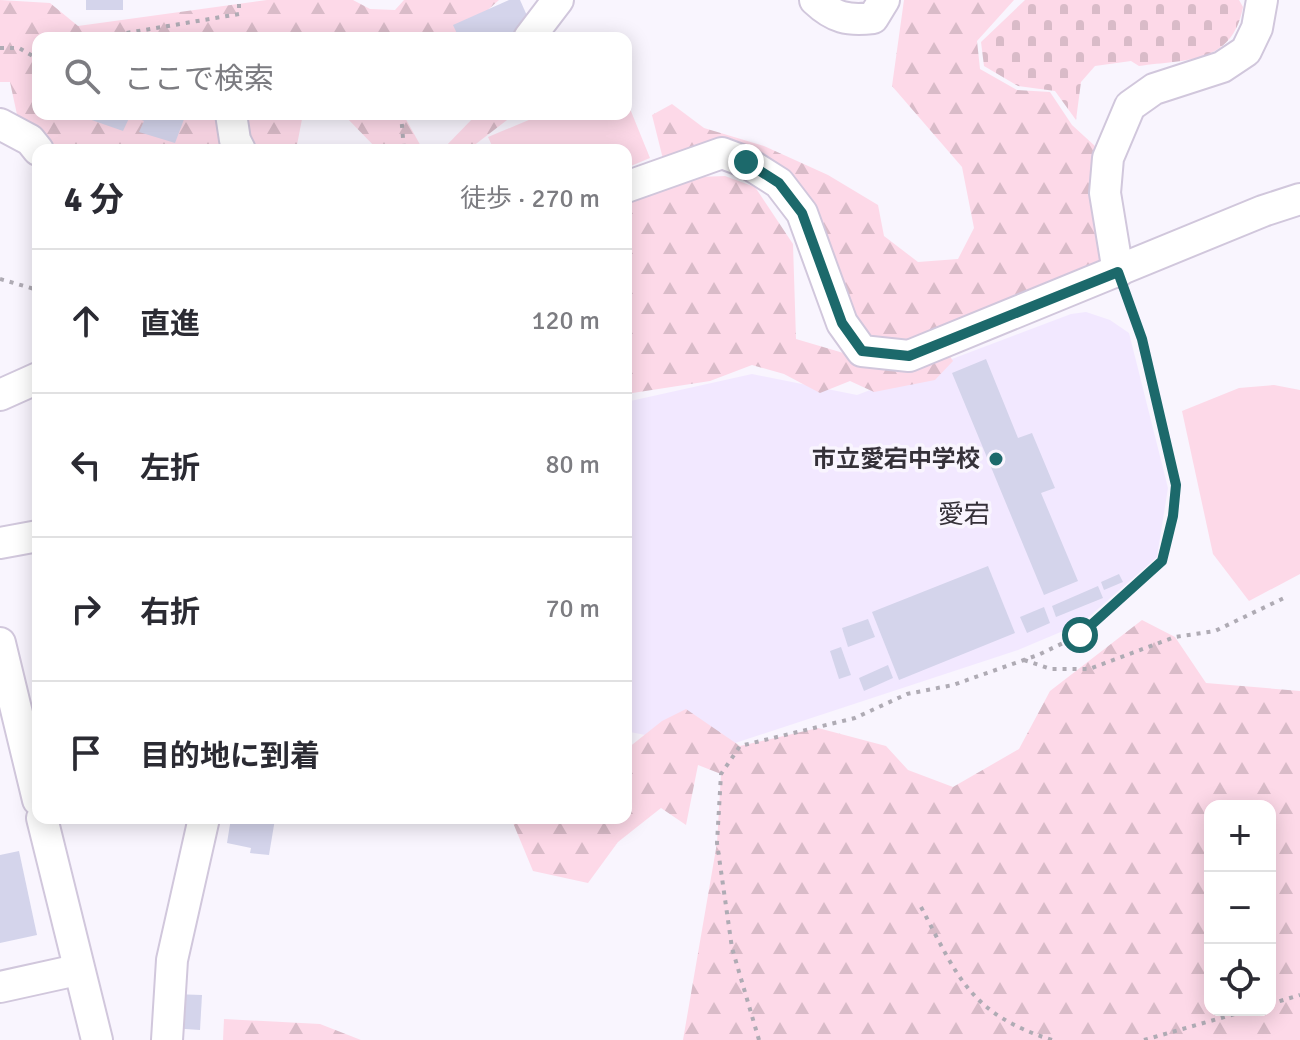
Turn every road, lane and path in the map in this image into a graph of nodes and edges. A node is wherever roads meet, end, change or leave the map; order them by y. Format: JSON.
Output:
{"nodes":[{"id":1,"x":239,"y":0,"type":"edge"},
{"id":2,"x":558,"y":0,"type":"edge"},
{"id":3,"x":815,"y":0,"type":"edge"},
{"id":4,"x":884,"y":0,"type":"edge"},
{"id":5,"x":1262,"y":0,"type":"edge"},
{"id":6,"x":132,"y":32,"type":"edge"},
{"id":7,"x":534,"y":32,"type":"edge"},
{"id":8,"x":0,"y":48,"type":"edge"},
{"id":9,"x":32,"y":56,"type":"edge"},
{"id":10,"x":232,"y":120,"type":"edge"},
{"id":11,"x":402,"y":120,"type":"edge"},
{"id":12,"x":0,"y":124,"type":"edge"},
{"id":13,"x":33,"y":144,"type":"edge"},
{"id":14,"x":237,"y":144,"type":"edge"},
{"id":15,"x":404,"y":144,"type":"edge"},
{"id":16,"x":632,"y":185,"type":"edge"},
{"id":17,"x":1300,"y":199,"type":"edge"},
{"id":18,"x":1118,"y":272,"type":"junction"},
{"id":19,"x":0,"y":279,"type":"edge"},
{"id":20,"x":32,"y":288,"type":"edge"},
{"id":21,"x":32,"y":381,"type":"edge"},
{"id":22,"x":0,"y":395,"type":"edge"},
{"id":23,"x":32,"y":537,"type":"edge"},
{"id":24,"x":0,"y":543,"type":"edge"},
{"id":25,"x":1286,"y":597,"type":"dead end"},
{"id":26,"x":0,"y":643,"type":"edge"},
{"id":27,"x":1024,"y":660,"type":"junction"},
{"id":28,"x":32,"y":756,"type":"edge"},
{"id":29,"x":43,"y":824,"type":"edge"},
{"id":30,"x":203,"y":824,"type":"edge"},
{"id":31,"x":921,"y":907,"type":"dead end"},
{"id":32,"x":77,"y":970,"type":"junction"},
{"id":33,"x":0,"y":987,"type":"edge"},
{"id":34,"x":1300,"y":995,"type":"edge"},
{"id":35,"x":1276,"y":1002,"type":"edge"},
{"id":36,"x":1228,"y":1016,"type":"edge"},
{"id":37,"x":97,"y":1040,"type":"edge"},
{"id":38,"x":167,"y":1040,"type":"edge"},
{"id":39,"x":759,"y":1040,"type":"edge"},
{"id":40,"x":1052,"y":1040,"type":"edge"},
{"id":41,"x":1144,"y":1040,"type":"edge"}],
"edges":[{"from":1,"to":6,"type":"path"},
{"from":2,"to":7,"type":"street"},
{"from":3,"to":4,"type":"street"},
{"from":5,"to":18,"type":"street"},
{"from":8,"to":9,"type":"path"},
{"from":10,"to":14,"type":"street"},
{"from":11,"to":15,"type":"path"},
{"from":12,"to":13,"type":"street"},
{"from":16,"to":18,"type":"street"},
{"from":17,"to":18,"type":"street"},
{"from":18,"to":27,"type":"path"},
{"from":19,"to":20,"type":"path"},
{"from":21,"to":22,"type":"street"},
{"from":23,"to":24,"type":"street"},
{"from":25,"to":27,"type":"path"},
{"from":26,"to":28,"type":"street"},
{"from":27,"to":39,"type":"path"},
{"from":29,"to":32,"type":"street"},
{"from":30,"to":38,"type":"street"},
{"from":31,"to":40,"type":"path"},
{"from":32,"to":33,"type":"street"},
{"from":32,"to":37,"type":"street"},
{"from":34,"to":35,"type":"path"},
{"from":36,"to":41,"type":"path"}]}
